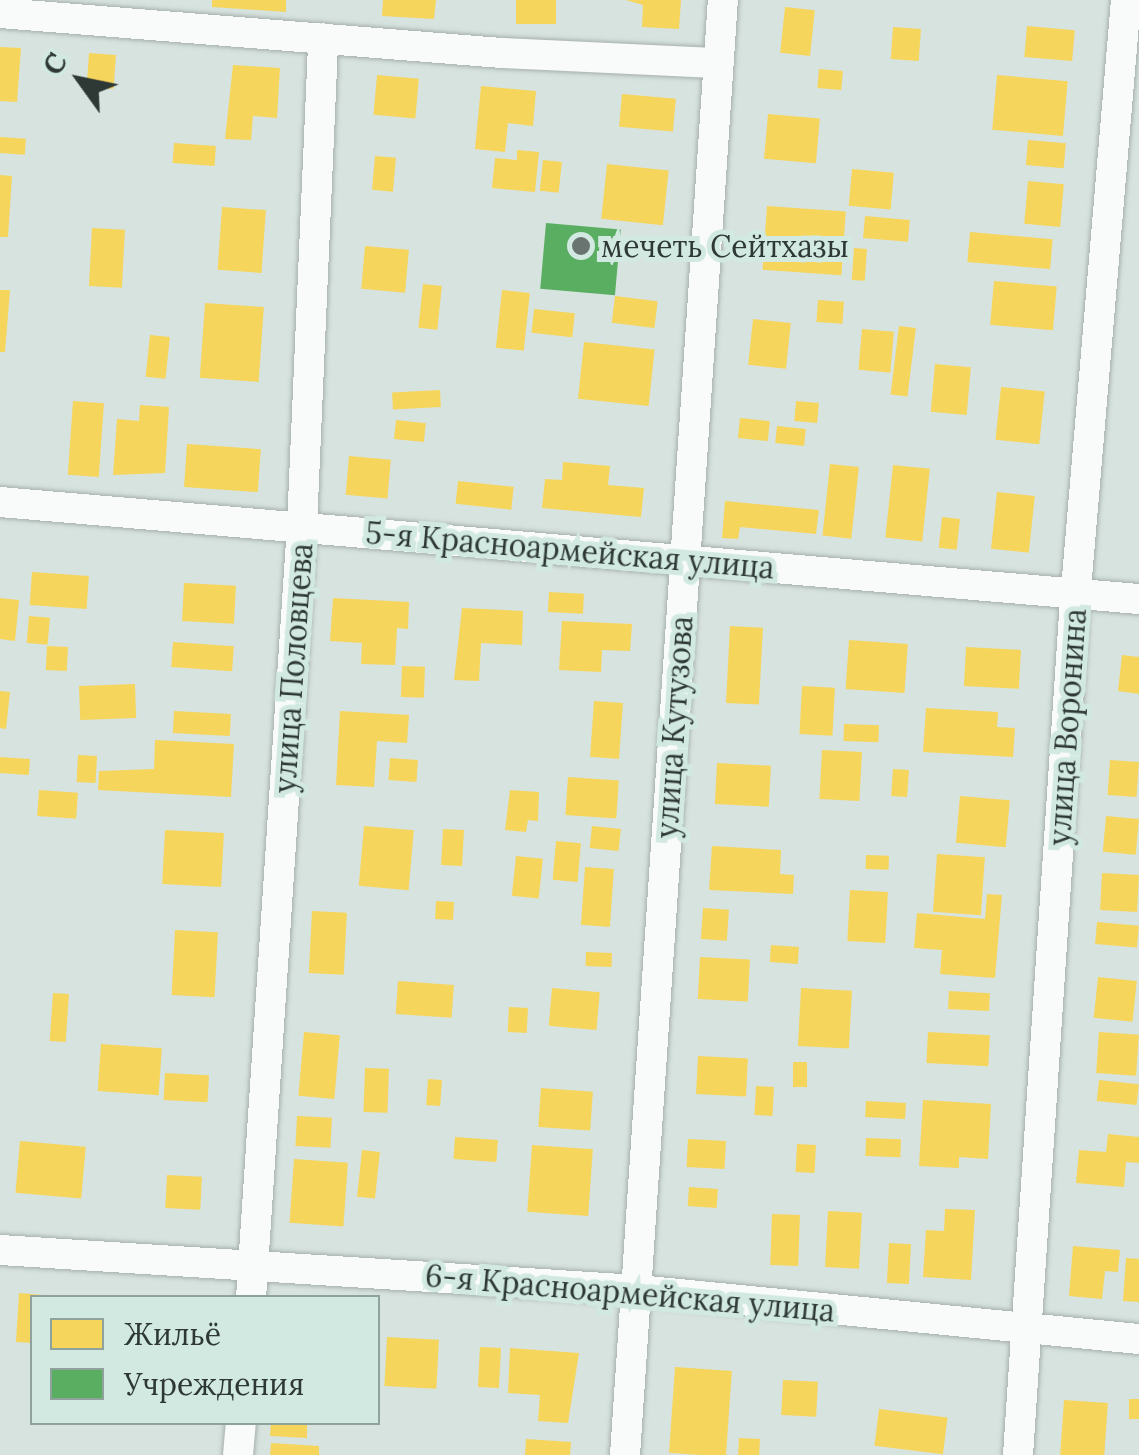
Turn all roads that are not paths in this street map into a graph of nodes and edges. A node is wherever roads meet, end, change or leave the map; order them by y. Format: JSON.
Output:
{"nodes":[{"id":1,"x":723,"y":0,"type":"edge"},
{"id":2,"x":1126,"y":0,"type":"edge"},
{"id":3,"x":0,"y":13,"type":"edge"},
{"id":4,"x":323,"y":38,"type":"junction"},
{"id":5,"x":716,"y":63,"type":"junction"},
{"id":6,"x":0,"y":502,"type":"edge"},
{"id":7,"x":302,"y":526,"type":"junction"},
{"id":8,"x":684,"y":560,"type":"junction"},
{"id":9,"x":1076,"y":591,"type":"junction"},
{"id":10,"x":1139,"y":598,"type":"edge"},
{"id":11,"x":0,"y":1250,"type":"edge"},
{"id":12,"x":254,"y":1263,"type":"junction"},
{"id":13,"x":638,"y":1290,"type":"junction"},
{"id":14,"x":251,"y":1295,"type":"edge"},
{"id":15,"x":1027,"y":1331,"type":"junction"},
{"id":16,"x":1139,"y":1338,"type":"edge"},
{"id":17,"x":241,"y":1425,"type":"edge"},
{"id":18,"x":238,"y":1455,"type":"edge"},
{"id":19,"x":624,"y":1455,"type":"edge"},
{"id":20,"x":1018,"y":1455,"type":"edge"}],
"edges":[{"from":1,"to":5,"type":"street","name":"улица Кутузова"},
{"from":2,"to":9,"type":"street","name":"улица Воронина"},
{"from":3,"to":4,"type":"street"},
{"from":4,"to":5,"type":"street"},
{"from":4,"to":7,"type":"street","name":"улица Половцева"},
{"from":5,"to":8,"type":"street","name":"улица Кутузова"},
{"from":6,"to":7,"type":"street","name":"5-я Красноармейская улица"},
{"from":7,"to":8,"type":"street","name":"5-я Красноармейская улица"},
{"from":7,"to":12,"type":"street","name":"улица Половцева"},
{"from":8,"to":9,"type":"street","name":"5-я Красноармейская улица"},
{"from":8,"to":13,"type":"street","name":"улица Кутузова"},
{"from":9,"to":10,"type":"street","name":"5-я Красноармейская улица"},
{"from":9,"to":15,"type":"street","name":"улица Воронина"},
{"from":11,"to":12,"type":"street","name":"6-я Красноармейская улица"},
{"from":12,"to":13,"type":"street","name":"6-я Красноармейская улица"},
{"from":12,"to":14,"type":"street","name":"улица Половцева"},
{"from":13,"to":15,"type":"street","name":"6-я Красноармейская улица"},
{"from":13,"to":19,"type":"street","name":"улица Кутузова"},
{"from":15,"to":16,"type":"street","name":"6-я Красноармейская улица"},
{"from":15,"to":20,"type":"street","name":"улица Воронина"},
{"from":17,"to":18,"type":"street"}]}
